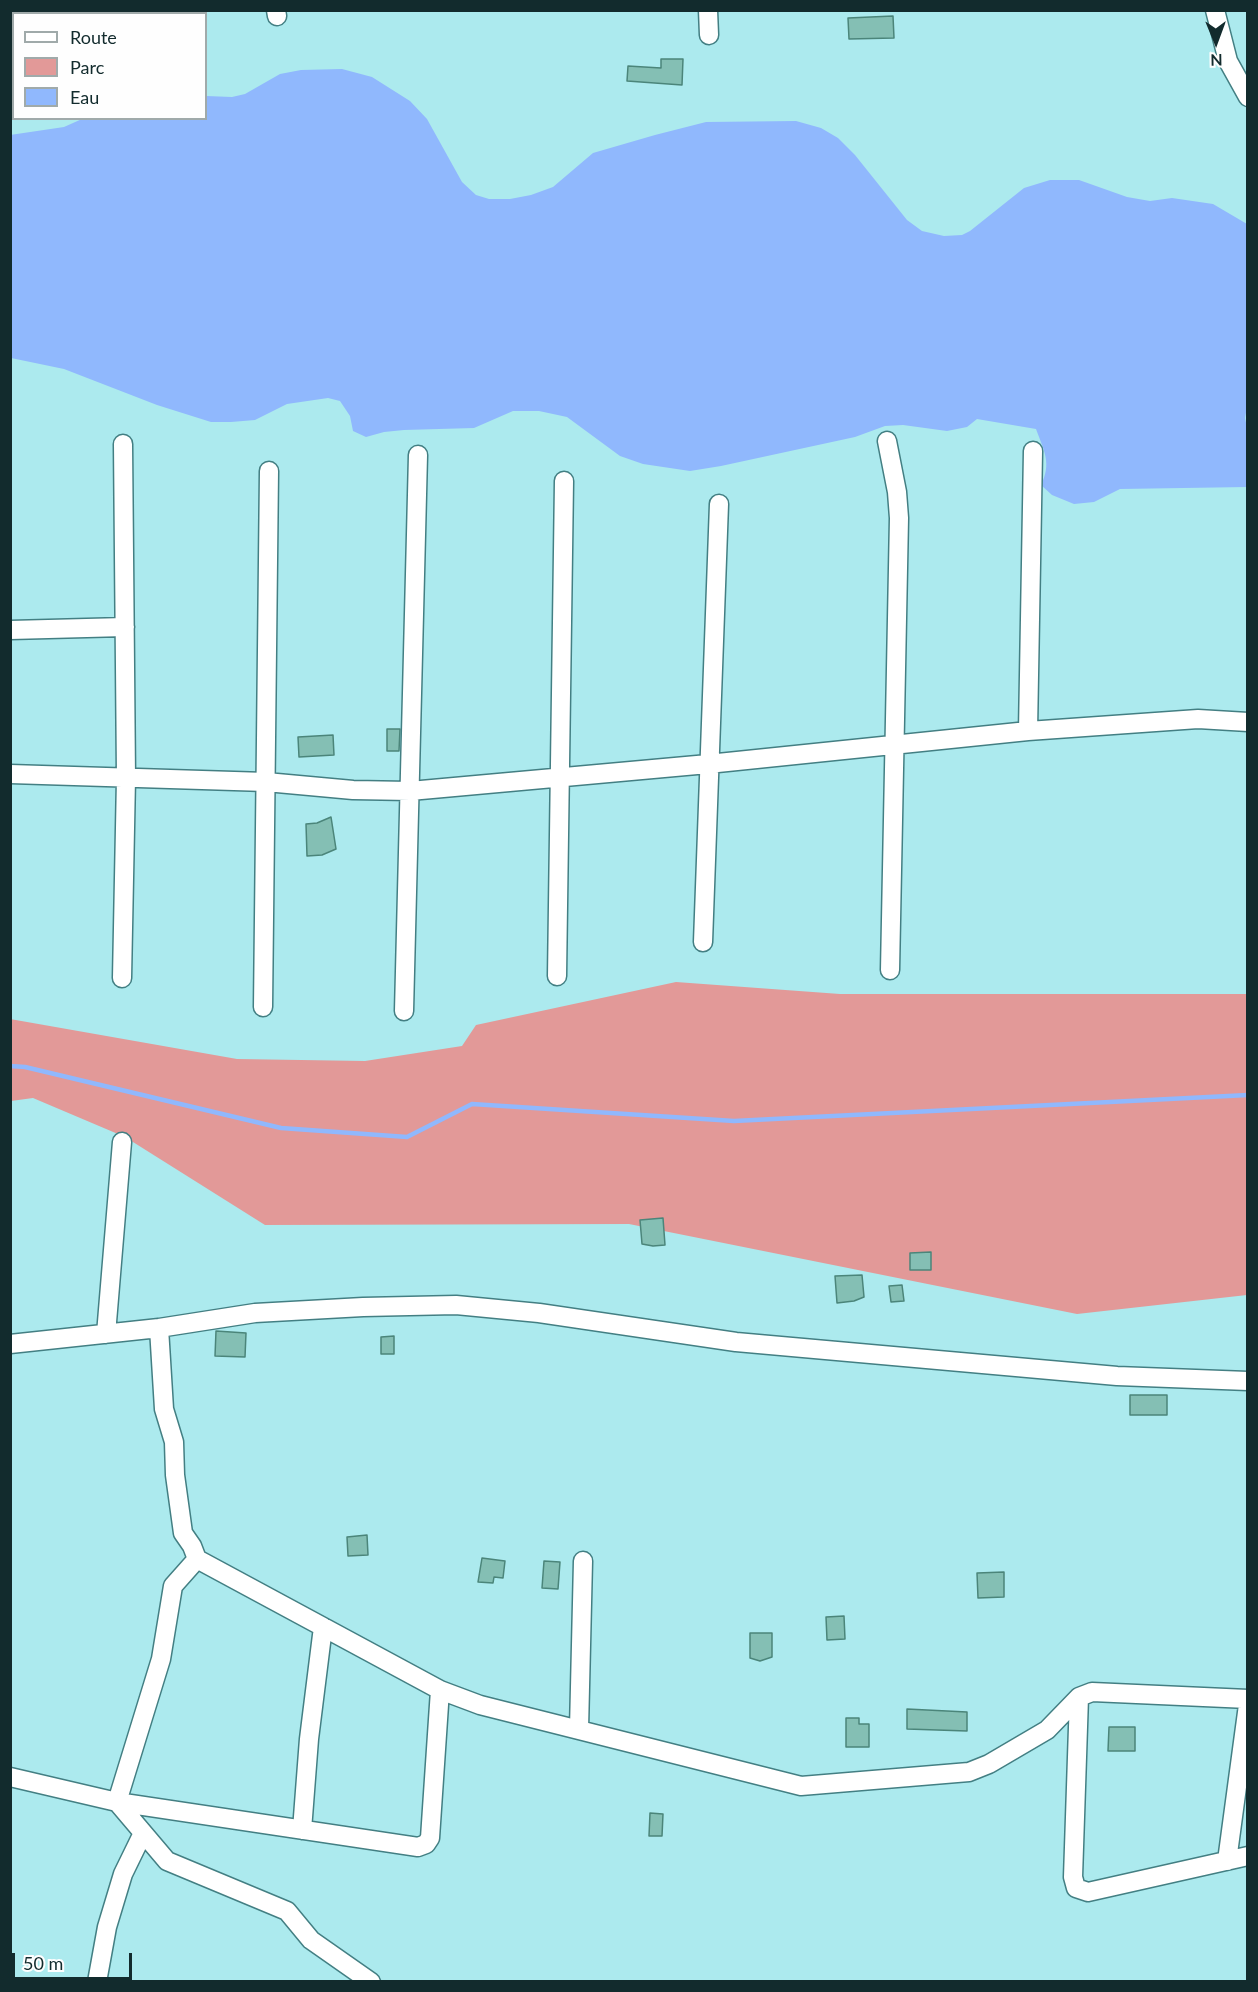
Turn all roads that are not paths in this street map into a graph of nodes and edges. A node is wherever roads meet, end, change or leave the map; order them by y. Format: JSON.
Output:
{"nodes":[{"id":1,"x":708,"y":10,"type":"edge"},
{"id":2,"x":1215,"y":10,"type":"edge"},
{"id":3,"x":708,"y":35,"type":"dead end"},
{"id":4,"x":1248,"y":97,"type":"edge"},
{"id":5,"x":887,"y":441,"type":"dead end"},
{"id":6,"x":123,"y":444,"type":"dead end"},
{"id":7,"x":1033,"y":451,"type":"dead end"},
{"id":8,"x":418,"y":455,"type":"dead end"},
{"id":9,"x":269,"y":471,"type":"dead end"},
{"id":10,"x":564,"y":481,"type":"dead end"},
{"id":11,"x":719,"y":504,"type":"dead end"},
{"id":12,"x":125,"y":627,"type":"junction"},
{"id":13,"x":10,"y":630,"type":"edge"},
{"id":14,"x":1248,"y":722,"type":"edge"},
{"id":15,"x":1028,"y":731,"type":"junction"},
{"id":16,"x":896,"y":745,"type":"junction"},
{"id":17,"x":708,"y":764,"type":"junction"},
{"id":18,"x":10,"y":774,"type":"edge"},
{"id":19,"x":560,"y":777,"type":"junction"},
{"id":20,"x":126,"y":778,"type":"junction"},
{"id":21,"x":266,"y":782,"type":"junction"},
{"id":22,"x":410,"y":791,"type":"junction"},
{"id":23,"x":703,"y":942,"type":"dead end"},
{"id":24,"x":890,"y":970,"type":"dead end"},
{"id":25,"x":556,"y":976,"type":"dead end"},
{"id":26,"x":122,"y":978,"type":"dead end"},
{"id":27,"x":263,"y":1007,"type":"dead end"},
{"id":28,"x":404,"y":1011,"type":"dead end"},
{"id":29,"x":122,"y":1142,"type":"dead end"},
{"id":30,"x":159,"y":1328,"type":"junction"},
{"id":31,"x":106,"y":1334,"type":"junction"},
{"id":32,"x":10,"y":1344,"type":"edge"},
{"id":33,"x":1248,"y":1381,"type":"edge"},
{"id":34,"x":197,"y":1559,"type":"junction"},
{"id":35,"x":583,"y":1561,"type":"dead end"},
{"id":36,"x":323,"y":1627,"type":"junction"},
{"id":37,"x":440,"y":1690,"type":"junction"},
{"id":38,"x":1079,"y":1697,"type":"junction"},
{"id":39,"x":1248,"y":1699,"type":"edge"},
{"id":40,"x":1248,"y":1706,"type":"edge"},
{"id":41,"x":579,"y":1729,"type":"junction"},
{"id":42,"x":10,"y":1777,"type":"edge"},
{"id":43,"x":117,"y":1802,"type":"junction"},
{"id":44,"x":302,"y":1830,"type":"junction"},
{"id":45,"x":143,"y":1833,"type":"junction"},
{"id":46,"x":1248,"y":1856,"type":"edge"},
{"id":47,"x":1227,"y":1861,"type":"junction"},
{"id":48,"x":97,"y":1982,"type":"edge"},
{"id":49,"x":371,"y":1982,"type":"edge"}],
"edges":[{"from":1,"to":3,"type":"street"},
{"from":2,"to":4,"type":"street"},
{"from":5,"to":16,"type":"street"},
{"from":6,"to":12,"type":"street"},
{"from":7,"to":15,"type":"street"},
{"from":8,"to":22,"type":"street"},
{"from":9,"to":21,"type":"street"},
{"from":10,"to":19,"type":"street"},
{"from":11,"to":17,"type":"street"},
{"from":12,"to":13,"type":"street"},
{"from":12,"to":20,"type":"street"},
{"from":14,"to":15,"type":"street"},
{"from":15,"to":16,"type":"street"},
{"from":16,"to":17,"type":"street"},
{"from":16,"to":24,"type":"street"},
{"from":17,"to":19,"type":"street"},
{"from":17,"to":23,"type":"street"},
{"from":18,"to":20,"type":"street"},
{"from":19,"to":22,"type":"street"},
{"from":19,"to":25,"type":"street"},
{"from":20,"to":21,"type":"street"},
{"from":20,"to":26,"type":"street"},
{"from":21,"to":22,"type":"street"},
{"from":21,"to":27,"type":"street"},
{"from":22,"to":28,"type":"street"},
{"from":29,"to":31,"type":"street"},
{"from":30,"to":31,"type":"street"},
{"from":30,"to":33,"type":"street"},
{"from":30,"to":34,"type":"street"},
{"from":31,"to":32,"type":"street"},
{"from":34,"to":36,"type":"street"},
{"from":34,"to":43,"type":"street"},
{"from":35,"to":41,"type":"street"},
{"from":36,"to":37,"type":"street"},
{"from":36,"to":44,"type":"street"},
{"from":37,"to":41,"type":"street"},
{"from":37,"to":44,"type":"street"},
{"from":38,"to":39,"type":"street"},
{"from":38,"to":41,"type":"street"},
{"from":38,"to":47,"type":"street"},
{"from":40,"to":47,"type":"street"},
{"from":42,"to":43,"type":"street"},
{"from":43,"to":44,"type":"street"},
{"from":43,"to":45,"type":"street"},
{"from":45,"to":48,"type":"street"},
{"from":45,"to":49,"type":"street"},
{"from":46,"to":47,"type":"street"}]}
